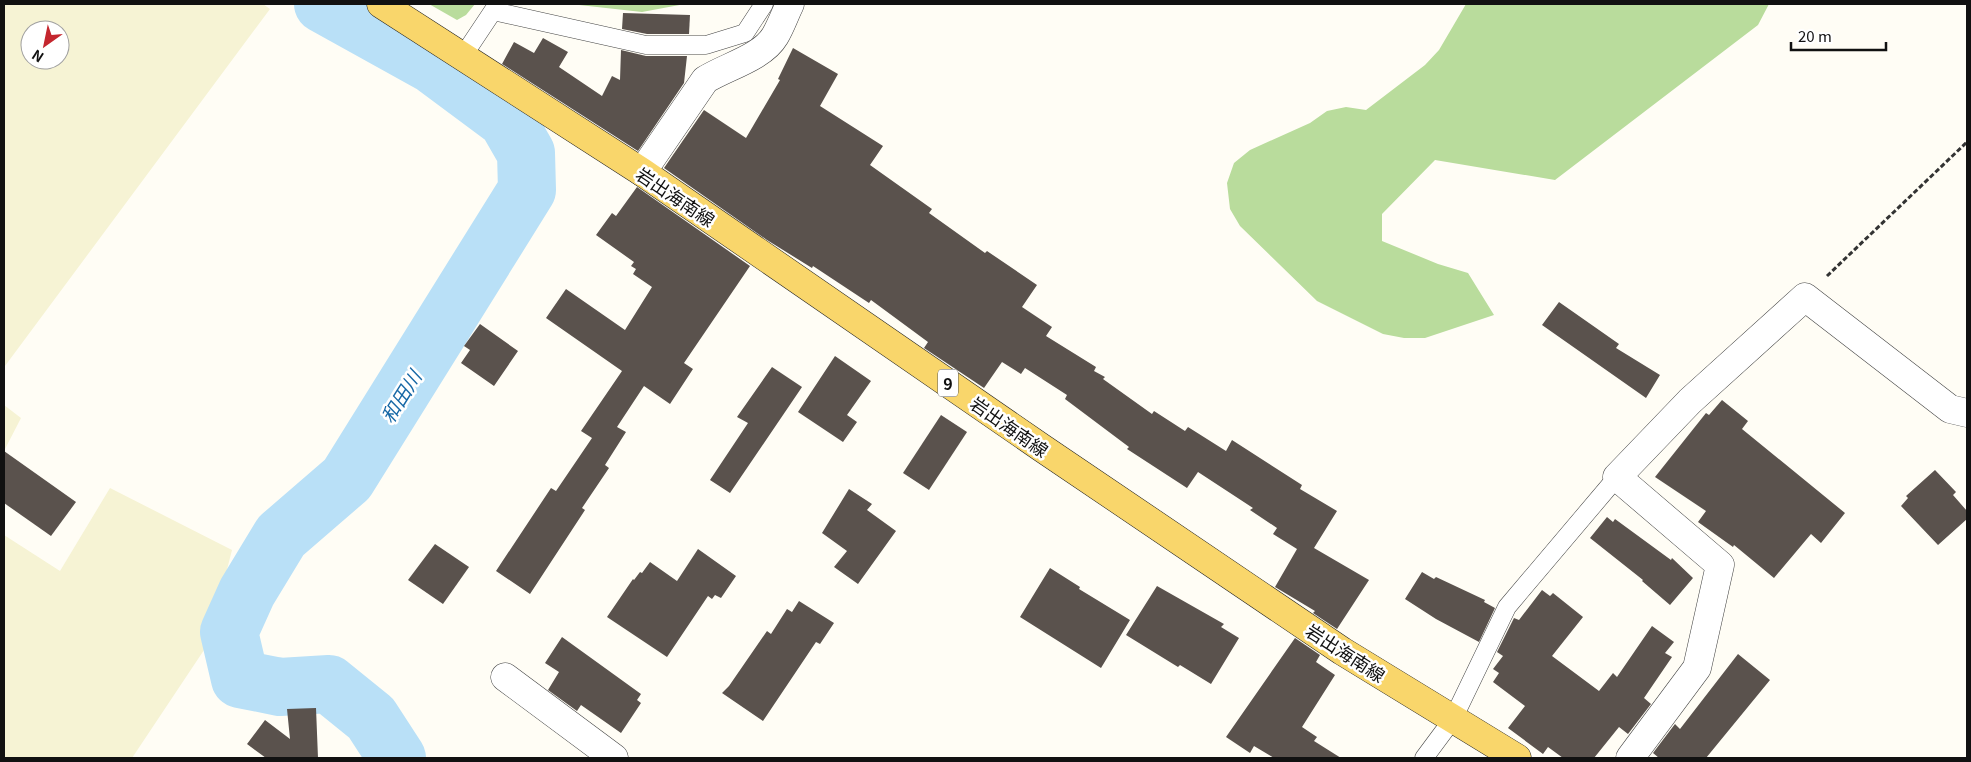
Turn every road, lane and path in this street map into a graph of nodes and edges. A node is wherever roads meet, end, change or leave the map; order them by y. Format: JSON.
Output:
{"nodes":[{"id":1,"x":381,"y":4,"type":"edge"},
{"id":2,"x":764,"y":4,"type":"edge"},
{"id":3,"x":790,"y":4,"type":"edge"},
{"id":4,"x":463,"y":56,"type":"junction"},
{"id":5,"x":1967,"y":142,"type":"edge"},
{"id":6,"x":642,"y":172,"type":"junction"},
{"id":7,"x":1805,"y":297,"type":"junction"},
{"id":8,"x":1967,"y":413,"type":"edge"},
{"id":9,"x":1617,"y":477,"type":"junction"},
{"id":10,"x":505,"y":677,"type":"dead end"},
{"id":11,"x":1453,"y":719,"type":"junction"},
{"id":12,"x":614,"y":758,"type":"edge"},
{"id":13,"x":1424,"y":758,"type":"edge"},
{"id":14,"x":1517,"y":758,"type":"edge"},
{"id":15,"x":1630,"y":758,"type":"edge"}],
"edges":[{"from":1,"to":4,"type":"main road","name":"岩出海南線","number":"9"},
{"from":2,"to":4,"type":"lane"},
{"from":3,"to":6,"type":"street"},
{"from":4,"to":6,"type":"main road","name":"岩出海南線","number":"9"},
{"from":5,"to":7,"type":"path"},
{"from":6,"to":11,"type":"main road","name":"岩出海南線","number":"9"},
{"from":7,"to":8,"type":"street"},
{"from":7,"to":9,"type":"street"},
{"from":9,"to":11,"type":"lane"},
{"from":9,"to":15,"type":"street"},
{"from":10,"to":12,"type":"street"},
{"from":11,"to":13,"type":"lane"},
{"from":11,"to":14,"type":"main road","name":"岩出海南線","number":"9"}]}
